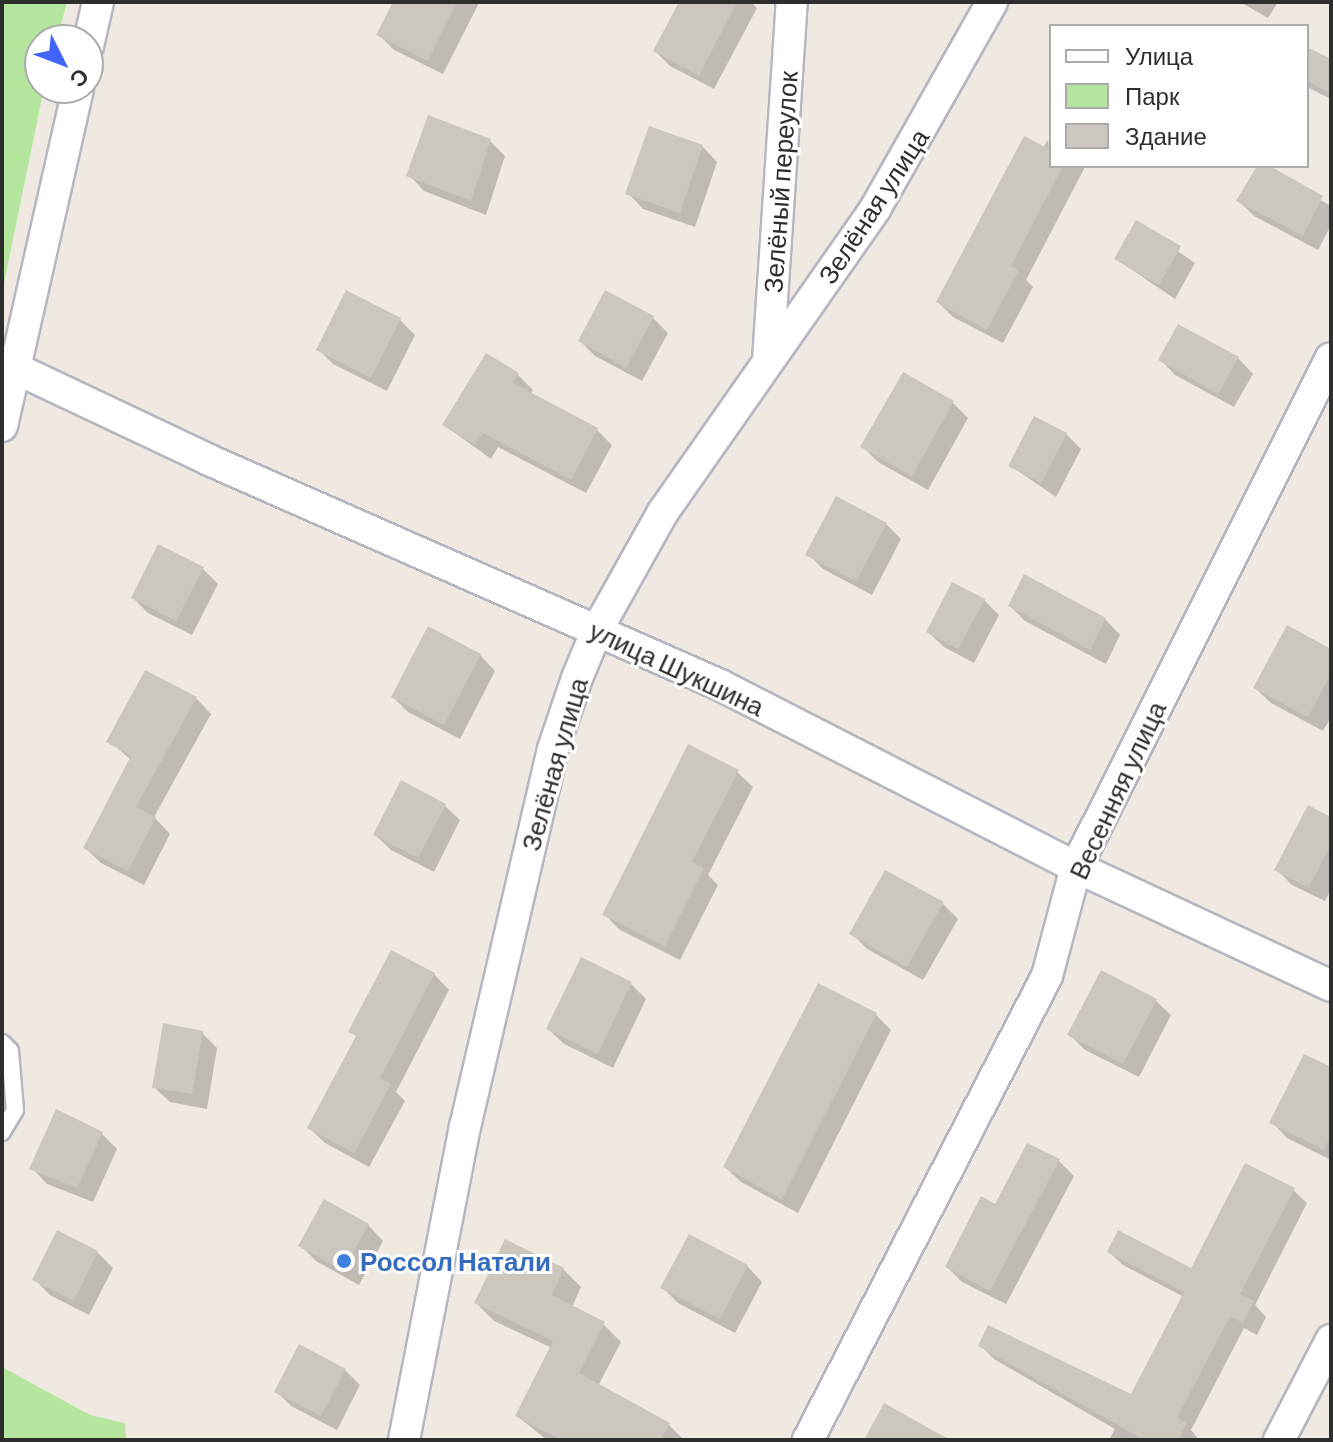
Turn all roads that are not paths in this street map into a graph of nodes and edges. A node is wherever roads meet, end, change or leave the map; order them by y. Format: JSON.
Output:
{"nodes":[{"id":1,"x":98,"y":2,"type":"edge"},
{"id":2,"x":792,"y":2,"type":"edge"},
{"id":3,"x":992,"y":2,"type":"edge"},
{"id":4,"x":93,"y":24,"type":"edge"},
{"id":5,"x":74,"y":104,"type":"edge"},
{"id":6,"x":1331,"y":358,"type":"edge"},
{"id":7,"x":767,"y":361,"type":"junction"},
{"id":8,"x":8,"y":364,"type":"edge"},
{"id":9,"x":2,"y":426,"type":"edge"},
{"id":10,"x":597,"y":630,"type":"junction"},
{"id":11,"x":1076,"y":867,"type":"junction"},
{"id":12,"x":1331,"y":986,"type":"edge"},
{"id":13,"x":2,"y":1043,"type":"edge"},
{"id":14,"x":2,"y":1132,"type":"edge"},
{"id":15,"x":1331,"y":1340,"type":"edge"},
{"id":16,"x":404,"y":1440,"type":"edge"},
{"id":17,"x":808,"y":1440,"type":"edge"},
{"id":18,"x":1279,"y":1440,"type":"edge"}],
"edges":[{"from":1,"to":4,"type":"street"},
{"from":2,"to":7,"type":"street","name":"Зелёный переулок"},
{"from":3,"to":7,"type":"street","name":"Зелёная улица"},
{"from":5,"to":8,"type":"street"},
{"from":6,"to":11,"type":"street","name":"Весенняя улица"},
{"from":7,"to":10,"type":"street","name":"Зелёная улица"},
{"from":8,"to":9,"type":"street"},
{"from":8,"to":10,"type":"street","name":"улица Шукшина"},
{"from":10,"to":11,"type":"street","name":"улица Шукшина"},
{"from":10,"to":16,"type":"street","name":"Зелёная улица"},
{"from":11,"to":12,"type":"street","name":"улица Шукшина"},
{"from":11,"to":17,"type":"street","name":"Весенняя улица"},
{"from":13,"to":14,"type":"lane"},
{"from":15,"to":18,"type":"street"}]}
